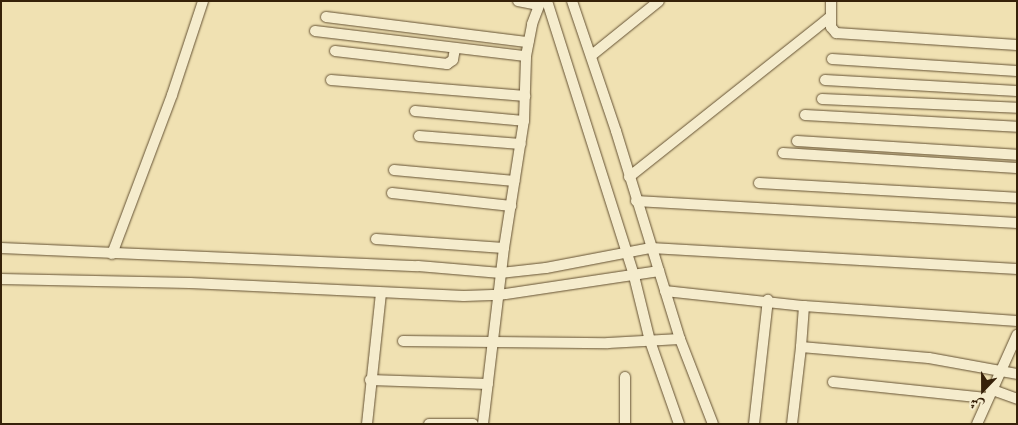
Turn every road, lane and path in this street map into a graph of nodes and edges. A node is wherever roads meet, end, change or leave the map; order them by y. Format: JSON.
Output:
{"nodes":[{"id":1,"x":203,"y":1,"type":"edge"},
{"id":2,"x":518,"y":1,"type":"edge"},
{"id":3,"x":572,"y":1,"type":"edge"},
{"id":4,"x":659,"y":1,"type":"edge"},
{"id":5,"x":831,"y":1,"type":"edge"},
{"id":6,"x":542,"y":2,"type":"edge"},
{"id":7,"x":326,"y":17,"type":"dead end"},
{"id":8,"x":830,"y":17,"type":"junction"},
{"id":9,"x":315,"y":31,"type":"dead end"},
{"id":10,"x":528,"y":42,"type":"junction"},
{"id":11,"x":1017,"y":45,"type":"edge"},
{"id":12,"x":454,"y":49,"type":"junction"},
{"id":13,"x":334,"y":51,"type":"dead end"},
{"id":14,"x":592,"y":55,"type":"junction"},
{"id":15,"x":526,"y":56,"type":"junction"},
{"id":16,"x":832,"y":59,"type":"dead end"},
{"id":17,"x":1017,"y":71,"type":"edge"},
{"id":18,"x":331,"y":80,"type":"dead end"},
{"id":19,"x":825,"y":80,"type":"dead end"},
{"id":20,"x":1017,"y":91,"type":"edge"},
{"id":21,"x":525,"y":96,"type":"junction"},
{"id":22,"x":822,"y":98,"type":"dead end"},
{"id":23,"x":1017,"y":108,"type":"edge"},
{"id":24,"x":415,"y":111,"type":"dead end"},
{"id":25,"x":805,"y":115,"type":"dead end"},
{"id":26,"x":524,"y":120,"type":"junction"},
{"id":27,"x":1017,"y":127,"type":"edge"},
{"id":28,"x":419,"y":136,"type":"dead end"},
{"id":29,"x":797,"y":141,"type":"dead end"},
{"id":30,"x":521,"y":144,"type":"junction"},
{"id":31,"x":782,"y":153,"type":"dead end"},
{"id":32,"x":1017,"y":155,"type":"edge"},
{"id":33,"x":1017,"y":168,"type":"edge"},
{"id":34,"x":394,"y":170,"type":"dead end"},
{"id":35,"x":629,"y":177,"type":"junction"},
{"id":36,"x":515,"y":181,"type":"junction"},
{"id":37,"x":759,"y":183,"type":"dead end"},
{"id":38,"x":392,"y":193,"type":"dead end"},
{"id":39,"x":1017,"y":198,"type":"edge"},
{"id":40,"x":636,"y":201,"type":"junction"},
{"id":41,"x":511,"y":206,"type":"junction"},
{"id":42,"x":1017,"y":223,"type":"edge"},
{"id":43,"x":376,"y":239,"type":"dead end"},
{"id":44,"x":1,"y":248,"type":"edge"},
{"id":45,"x":504,"y":248,"type":"junction"},
{"id":46,"x":651,"y":248,"type":"junction"},
{"id":47,"x":625,"y":250,"type":"junction"},
{"id":48,"x":112,"y":254,"type":"junction"},
{"id":49,"x":1017,"y":269,"type":"edge"},
{"id":50,"x":658,"y":271,"type":"junction"},
{"id":51,"x":501,"y":273,"type":"junction"},
{"id":52,"x":634,"y":276,"type":"junction"},
{"id":53,"x":1,"y":279,"type":"edge"},
{"id":54,"x":665,"y":291,"type":"junction"},
{"id":55,"x":381,"y":294,"type":"junction"},
{"id":56,"x":499,"y":295,"type":"junction"},
{"id":57,"x":768,"y":300,"type":"junction"},
{"id":58,"x":804,"y":306,"type":"junction"},
{"id":59,"x":1017,"y":321,"type":"edge"},
{"id":60,"x":1017,"y":335,"type":"edge"},
{"id":61,"x":680,"y":339,"type":"junction"},
{"id":62,"x":403,"y":341,"type":"dead end"},
{"id":63,"x":650,"y":342,"type":"junction"},
{"id":64,"x":493,"y":343,"type":"junction"},
{"id":65,"x":800,"y":347,"type":"junction"},
{"id":66,"x":1000,"y":368,"type":"junction"},
{"id":67,"x":1017,"y":374,"type":"edge"},
{"id":68,"x":626,"y":377,"type":"dead end"},
{"id":69,"x":370,"y":380,"type":"junction"},
{"id":70,"x":833,"y":382,"type":"dead end"},
{"id":71,"x":488,"y":384,"type":"junction"},
{"id":72,"x":988,"y":394,"type":"junction"},
{"id":73,"x":1017,"y":399,"type":"edge"},
{"id":74,"x":367,"y":424,"type":"edge"},
{"id":75,"x":429,"y":424,"type":"edge"},
{"id":76,"x":472,"y":424,"type":"edge"},
{"id":77,"x":483,"y":424,"type":"edge"},
{"id":78,"x":625,"y":424,"type":"edge"},
{"id":79,"x":679,"y":424,"type":"edge"},
{"id":80,"x":713,"y":424,"type":"edge"},
{"id":81,"x":754,"y":424,"type":"edge"},
{"id":82,"x":792,"y":424,"type":"edge"},
{"id":83,"x":977,"y":424,"type":"edge"}],
"edges":[{"from":1,"to":48,"type":"street"},
{"from":2,"to":6,"type":"street"},
{"from":3,"to":14,"type":"street"},
{"from":4,"to":14,"type":"street"},
{"from":5,"to":8,"type":"street"},
{"from":6,"to":10,"type":"street"},
{"from":6,"to":47,"type":"street"},
{"from":7,"to":10,"type":"street"},
{"from":8,"to":11,"type":"street"},
{"from":8,"to":35,"type":"street"},
{"from":9,"to":12,"type":"street"},
{"from":10,"to":15,"type":"street"},
{"from":12,"to":13,"type":"street"},
{"from":12,"to":15,"type":"street"},
{"from":14,"to":35,"type":"street"},
{"from":15,"to":21,"type":"street"},
{"from":16,"to":17,"type":"street"},
{"from":18,"to":21,"type":"street"},
{"from":19,"to":20,"type":"street"},
{"from":21,"to":26,"type":"street"},
{"from":22,"to":23,"type":"street"},
{"from":24,"to":26,"type":"street"},
{"from":25,"to":27,"type":"street"},
{"from":26,"to":30,"type":"street"},
{"from":28,"to":30,"type":"street"},
{"from":29,"to":32,"type":"street"},
{"from":30,"to":36,"type":"street"},
{"from":31,"to":33,"type":"street"},
{"from":34,"to":36,"type":"street"},
{"from":35,"to":40,"type":"street"},
{"from":36,"to":41,"type":"street"},
{"from":37,"to":39,"type":"street"},
{"from":38,"to":41,"type":"street"},
{"from":40,"to":42,"type":"street"},
{"from":40,"to":46,"type":"street"},
{"from":41,"to":45,"type":"street"},
{"from":43,"to":45,"type":"street"},
{"from":44,"to":48,"type":"street"},
{"from":45,"to":51,"type":"street"},
{"from":46,"to":47,"type":"street"},
{"from":46,"to":49,"type":"street"},
{"from":46,"to":50,"type":"street"},
{"from":47,"to":51,"type":"street"},
{"from":47,"to":52,"type":"street"},
{"from":48,"to":51,"type":"street"},
{"from":50,"to":52,"type":"street"},
{"from":50,"to":54,"type":"street"},
{"from":51,"to":56,"type":"street"},
{"from":52,"to":56,"type":"street"},
{"from":52,"to":63,"type":"street"},
{"from":53,"to":55,"type":"street"},
{"from":54,"to":57,"type":"street"},
{"from":54,"to":61,"type":"street"},
{"from":55,"to":56,"type":"street"},
{"from":55,"to":69,"type":"street"},
{"from":56,"to":64,"type":"street"},
{"from":57,"to":58,"type":"street"},
{"from":57,"to":81,"type":"street"},
{"from":58,"to":59,"type":"street"},
{"from":58,"to":65,"type":"street"},
{"from":60,"to":66,"type":"street"},
{"from":61,"to":63,"type":"street"},
{"from":61,"to":80,"type":"street"},
{"from":62,"to":64,"type":"street"},
{"from":63,"to":64,"type":"street"},
{"from":63,"to":79,"type":"street"},
{"from":64,"to":71,"type":"street"},
{"from":65,"to":66,"type":"street"},
{"from":65,"to":82,"type":"street"},
{"from":66,"to":67,"type":"street"},
{"from":66,"to":72,"type":"street"},
{"from":68,"to":78,"type":"street"},
{"from":69,"to":71,"type":"street"},
{"from":69,"to":74,"type":"street"},
{"from":70,"to":72,"type":"street"},
{"from":71,"to":77,"type":"street"},
{"from":72,"to":73,"type":"street"},
{"from":72,"to":83,"type":"street"},
{"from":75,"to":76,"type":"street"}]}
